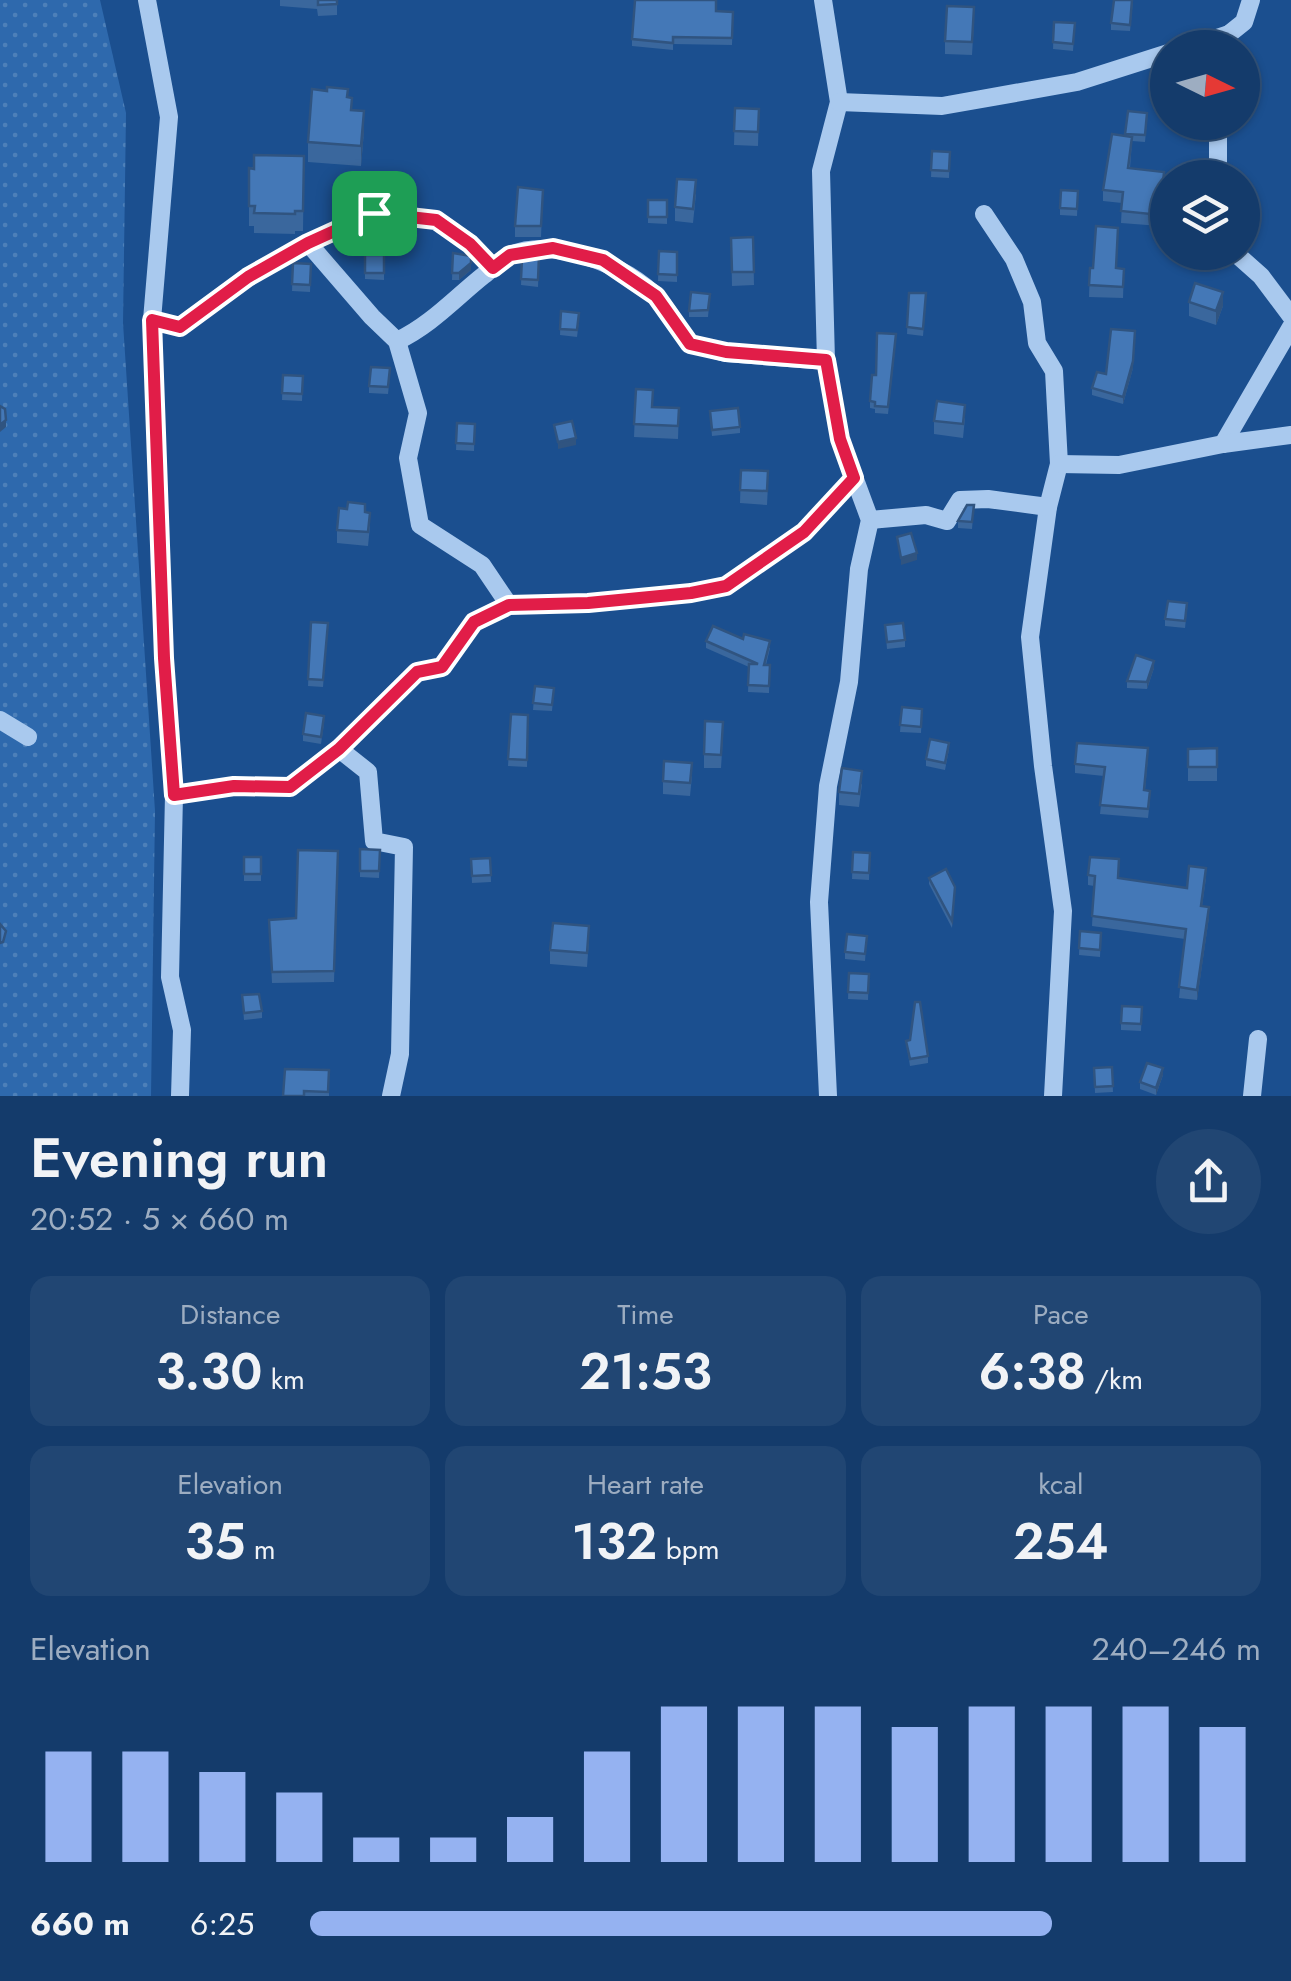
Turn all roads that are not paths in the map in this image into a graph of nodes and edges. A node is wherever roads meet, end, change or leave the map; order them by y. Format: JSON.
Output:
{"nodes":[{"id":1,"x":822,"y":0,"type":"edge"},
{"id":2,"x":1251,"y":0,"type":"edge"},
{"id":3,"x":150,"y":3,"type":"edge"},
{"id":4,"x":1237,"y":30,"type":"edge"},
{"id":5,"x":1150,"y":59,"type":"edge"},
{"id":6,"x":840,"y":102,"type":"junction"},
{"id":7,"x":984,"y":214,"type":"dead end"},
{"id":8,"x":308,"y":243,"type":"junction"},
{"id":9,"x":493,"y":268,"type":"junction"},
{"id":10,"x":1254,"y":270,"type":"edge"},
{"id":11,"x":1291,"y":316,"type":"edge"},
{"id":12,"x":152,"y":320,"type":"junction"},
{"id":13,"x":1291,"y":327,"type":"edge"},
{"id":14,"x":397,"y":341,"type":"junction"},
{"id":15,"x":826,"y":360,"type":"junction"},
{"id":16,"x":1291,"y":435,"type":"edge"},
{"id":17,"x":1223,"y":444,"type":"junction"},
{"id":18,"x":1059,"y":464,"type":"junction"},
{"id":19,"x":854,"y":478,"type":"junction"},
{"id":20,"x":1048,"y":507,"type":"junction"},
{"id":21,"x":870,"y":520,"type":"junction"},
{"id":22,"x":509,"y":605,"type":"junction"},
{"id":23,"x":0,"y":720,"type":"edge"},
{"id":24,"x":28,"y":737,"type":"dead end"},
{"id":25,"x":339,"y":749,"type":"junction"},
{"id":26,"x":174,"y":795,"type":"junction"},
{"id":27,"x":1258,"y":1039,"type":"dead end"},
{"id":28,"x":180,"y":1096,"type":"edge"},
{"id":29,"x":391,"y":1096,"type":"edge"},
{"id":30,"x":828,"y":1096,"type":"edge"},
{"id":31,"x":1053,"y":1096,"type":"edge"},
{"id":32,"x":1252,"y":1096,"type":"edge"}],
"edges":[{"from":1,"to":6,"type":"street"},
{"from":2,"to":4,"type":"street"},
{"from":3,"to":12,"type":"street"},
{"from":5,"to":6,"type":"street"},
{"from":6,"to":15,"type":"street"},
{"from":7,"to":18,"type":"street"},
{"from":8,"to":9,"type":"street"},
{"from":8,"to":12,"type":"street"},
{"from":8,"to":14,"type":"street"},
{"from":9,"to":14,"type":"street"},
{"from":9,"to":15,"type":"street"},
{"from":10,"to":11,"type":"street"},
{"from":12,"to":26,"type":"street"},
{"from":13,"to":17,"type":"street"},
{"from":14,"to":22,"type":"street"},
{"from":15,"to":19,"type":"street"},
{"from":16,"to":17,"type":"street"},
{"from":17,"to":18,"type":"street"},
{"from":18,"to":20,"type":"street"},
{"from":19,"to":21,"type":"street"},
{"from":19,"to":22,"type":"street"},
{"from":20,"to":21,"type":"street"},
{"from":20,"to":31,"type":"street"},
{"from":21,"to":30,"type":"street"},
{"from":22,"to":25,"type":"street"},
{"from":23,"to":24,"type":"street"},
{"from":25,"to":26,"type":"street"},
{"from":25,"to":29,"type":"street"},
{"from":26,"to":28,"type":"street"},
{"from":27,"to":32,"type":"street"}]}
